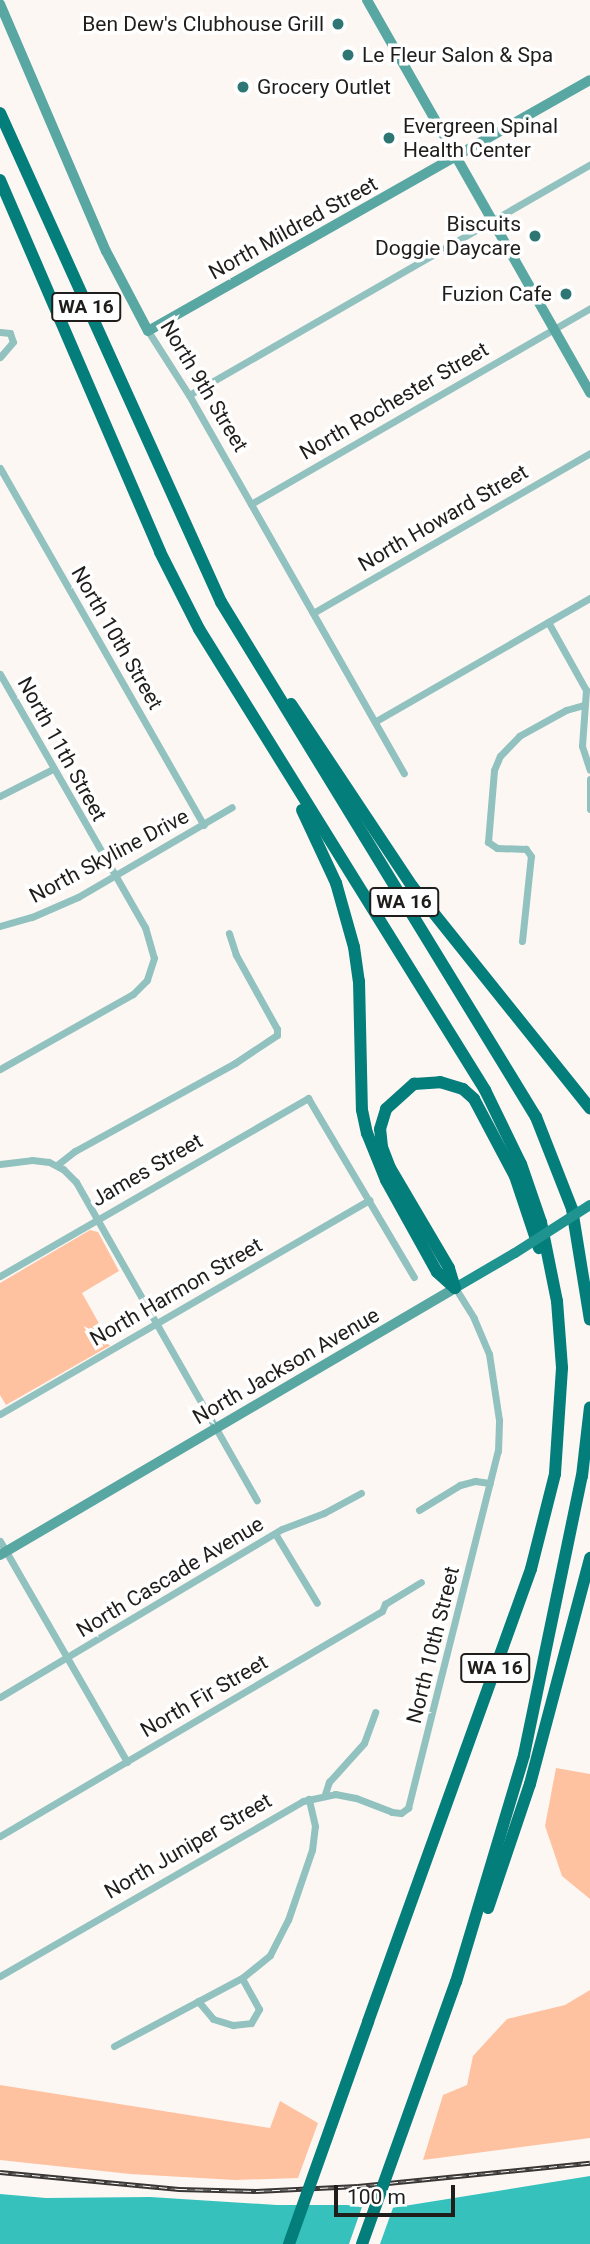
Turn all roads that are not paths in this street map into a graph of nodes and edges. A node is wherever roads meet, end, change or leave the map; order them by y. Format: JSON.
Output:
{"nodes":[{"id":1,"x":367,"y":0,"type":"edge"},
{"id":2,"x":0,"y":4,"type":"edge"},
{"id":3,"x":590,"y":80,"type":"edge"},
{"id":4,"x":0,"y":113,"type":"edge"},
{"id":5,"x":456,"y":158,"type":"junction"},
{"id":6,"x":590,"y":164,"type":"edge"},
{"id":7,"x":0,"y":182,"type":"edge"},
{"id":8,"x":492,"y":220,"type":"junction"},
{"id":9,"x":590,"y":308,"type":"edge"},
{"id":10,"x":554,"y":329,"type":"junction"},
{"id":11,"x":148,"y":331,"type":"junction"},
{"id":12,"x":0,"y":332,"type":"edge"},
{"id":13,"x":0,"y":357,"type":"edge"},
{"id":14,"x":590,"y":393,"type":"edge"},
{"id":15,"x":189,"y":395,"type":"junction"},
{"id":16,"x":590,"y":453,"type":"edge"},
{"id":17,"x":0,"y":468,"type":"edge"},
{"id":18,"x":174,"y":500,"type":"junction"},
{"id":19,"x":251,"y":504,"type":"junction"},
{"id":20,"x":590,"y":598,"type":"edge"},
{"id":21,"x":313,"y":613,"type":"junction"},
{"id":22,"x":548,"y":622,"type":"junction"},
{"id":23,"x":0,"y":674,"type":"edge"},
{"id":24,"x":587,"y":707,"type":"edge"},
{"id":25,"x":376,"y":722,"type":"junction"},
{"id":26,"x":269,"y":744,"type":"junction"},
{"id":27,"x":53,"y":769,"type":"junction"},
{"id":28,"x":590,"y":769,"type":"edge"},
{"id":29,"x":404,"y":773,"type":"dead end"},
{"id":30,"x":590,"y":779,"type":"edge"},
{"id":31,"x":0,"y":796,"type":"edge"},
{"id":32,"x":232,"y":807,"type":"dead end"},
{"id":33,"x":590,"y":808,"type":"edge"},
{"id":34,"x":204,"y":825,"type":"junction"},
{"id":35,"x":114,"y":877,"type":"junction"},
{"id":36,"x":0,"y":926,"type":"edge"},
{"id":37,"x":229,"y":933,"type":"dead end"},
{"id":38,"x":522,"y":941,"type":"dead end"},
{"id":39,"x":0,"y":1069,"type":"edge"},
{"id":40,"x":590,"y":1108,"type":"edge"},
{"id":41,"x":0,"y":1164,"type":"edge"},
{"id":42,"x":57,"y":1165,"type":"junction"},
{"id":43,"x":369,"y":1200,"type":"junction"},
{"id":44,"x":590,"y":1205,"type":"edge"},
{"id":45,"x":98,"y":1219,"type":"junction"},
{"id":46,"x":0,"y":1276,"type":"edge"},
{"id":47,"x":414,"y":1277,"type":"dead end"},
{"id":48,"x":455,"y":1288,"type":"junction"},
{"id":49,"x":557,"y":1301,"type":"junction"},
{"id":50,"x":590,"y":1320,"type":"edge"},
{"id":51,"x":157,"y":1324,"type":"junction"},
{"id":52,"x":590,"y":1407,"type":"edge"},
{"id":53,"x":0,"y":1414,"type":"edge"},
{"id":54,"x":217,"y":1429,"type":"junction"},
{"id":55,"x":490,"y":1483,"type":"junction"},
{"id":56,"x":361,"y":1493,"type":"dead end"},
{"id":57,"x":257,"y":1500,"type":"dead end"},
{"id":58,"x":419,"y":1510,"type":"dead end"},
{"id":59,"x":276,"y":1535,"type":"junction"},
{"id":60,"x":0,"y":1541,"type":"edge"},
{"id":61,"x":3,"y":1554,"type":"edge"},
{"id":62,"x":590,"y":1558,"type":"edge"},
{"id":63,"x":421,"y":1582,"type":"dead end"},
{"id":64,"x":317,"y":1603,"type":"dead end"},
{"id":65,"x":67,"y":1658,"type":"junction"},
{"id":66,"x":0,"y":1697,"type":"edge"},
{"id":67,"x":375,"y":1712,"type":"dead end"},
{"id":68,"x":127,"y":1762,"type":"junction"},
{"id":69,"x":325,"y":1794,"type":"junction"},
{"id":70,"x":309,"y":1799,"type":"junction"},
{"id":71,"x":403,"y":1812,"type":"joint"},
{"id":72,"x":0,"y":1836,"type":"edge"},
{"id":73,"x":0,"y":1976,"type":"edge"},
{"id":74,"x":242,"y":1978,"type":"junction"},
{"id":75,"x":456,"y":1982,"type":"junction"},
{"id":76,"x":198,"y":2001,"type":"junction"},
{"id":77,"x":114,"y":2046,"type":"dead end"},
{"id":78,"x":289,"y":2244,"type":"edge"},
{"id":79,"x":362,"y":2244,"type":"edge"}],
"edges":[{"from":1,"to":5,"type":"main road"},
{"from":2,"to":11,"type":"main road","name":"North 9th Street"},
{"from":3,"to":5,"type":"main road","name":"North Mildred Street"},
{"from":4,"to":18,"type":"highway","number":"WA 16"},
{"from":5,"to":8,"type":"main road"},
{"from":5,"to":11,"type":"main road","name":"North Mildred Street"},
{"from":6,"to":8,"type":"street"},
{"from":7,"to":26,"type":"highway","number":"WA 16"},
{"from":8,"to":10,"type":"main road"},
{"from":8,"to":15,"type":"street"},
{"from":9,"to":10,"type":"street","name":"North Rochester Street"},
{"from":10,"to":14,"type":"main road"},
{"from":10,"to":19,"type":"street","name":"North Rochester Street"},
{"from":11,"to":15,"type":"street","name":"North 9th Street"},
{"from":12,"to":13,"type":"street"},
{"from":15,"to":19,"type":"street","name":"North 9th Street"},
{"from":16,"to":21,"type":"street","name":"North Howard Street"},
{"from":17,"to":34,"type":"street","name":"North 10th Street"},
{"from":18,"to":40,"type":"highway"},
{"from":18,"to":50,"type":"highway","number":"WA 16"},
{"from":19,"to":21,"type":"street","name":"North 9th Street"},
{"from":20,"to":22,"type":"street"},
{"from":21,"to":25,"type":"street","name":"North 9th Street"},
{"from":22,"to":24,"type":"street"},
{"from":22,"to":25,"type":"street"},
{"from":23,"to":27,"type":"street","name":"North 11th Street"},
{"from":24,"to":28,"type":"street"},
{"from":24,"to":38,"type":"street"},
{"from":25,"to":29,"type":"street","name":"North 9th Street"},
{"from":26,"to":48,"type":"highway"},
{"from":26,"to":49,"type":"highway","number":"WA 16"},
{"from":27,"to":31,"type":"street"},
{"from":27,"to":35,"type":"street","name":"North 11th Street"},
{"from":30,"to":33,"type":"street"},
{"from":32,"to":34,"type":"street","name":"North Skyline Drive"},
{"from":34,"to":35,"type":"street","name":"North Skyline Drive"},
{"from":35,"to":36,"type":"street","name":"North Skyline Drive"},
{"from":35,"to":39,"type":"street","name":"North 11th Street"},
{"from":37,"to":42,"type":"street"},
{"from":41,"to":42,"type":"street"},
{"from":42,"to":45,"type":"street"},
{"from":43,"to":45,"type":"street","name":"James Street"},
{"from":43,"to":47,"type":"street"},
{"from":43,"to":51,"type":"street","name":"North Harmon Street"},
{"from":44,"to":48,"type":"main road","name":"North Jackson Avenue","bridge":true},
{"from":45,"to":46,"type":"street","name":"James Street"},
{"from":45,"to":51,"type":"street"},
{"from":48,"to":49,"type":"highway"},
{"from":48,"to":54,"type":"main road","name":"North Jackson Avenue"},
{"from":48,"to":55,"type":"street","name":"North 10th Street"},
{"from":49,"to":78,"type":"highway","number":"WA 16","bridge":true},
{"from":51,"to":53,"type":"street","name":"North Harmon Street"},
{"from":51,"to":54,"type":"street"},
{"from":52,"to":75,"type":"highway","number":"WA 16"},
{"from":54,"to":57,"type":"street"},
{"from":54,"to":61,"type":"main road","name":"North Jackson Avenue"},
{"from":55,"to":58,"type":"street"},
{"from":55,"to":71,"type":"street","name":"North 10th Street"},
{"from":56,"to":59,"type":"street","name":"North Cascade Avenue"},
{"from":59,"to":64,"type":"street"},
{"from":59,"to":65,"type":"street","name":"North Cascade Avenue"},
{"from":60,"to":61,"type":"street"},
{"from":61,"to":65,"type":"street"},
{"from":62,"to":75,"type":"highway"},
{"from":63,"to":68,"type":"street","name":"North Fir Street"},
{"from":65,"to":66,"type":"street","name":"North Cascade Avenue"},
{"from":65,"to":68,"type":"street"},
{"from":67,"to":69,"type":"street"},
{"from":68,"to":72,"type":"street","name":"North Fir Street"},
{"from":69,"to":70,"type":"street","name":"North Juniper Street"},
{"from":69,"to":71,"type":"street","name":"North Juniper Street"},
{"from":70,"to":73,"type":"street","name":"North Juniper Street"},
{"from":70,"to":74,"type":"street"},
{"from":74,"to":76,"type":"street"},
{"from":74,"to":76,"type":"street"},
{"from":75,"to":79,"type":"highway","number":"WA 16","bridge":true},
{"from":76,"to":77,"type":"street"}]}
